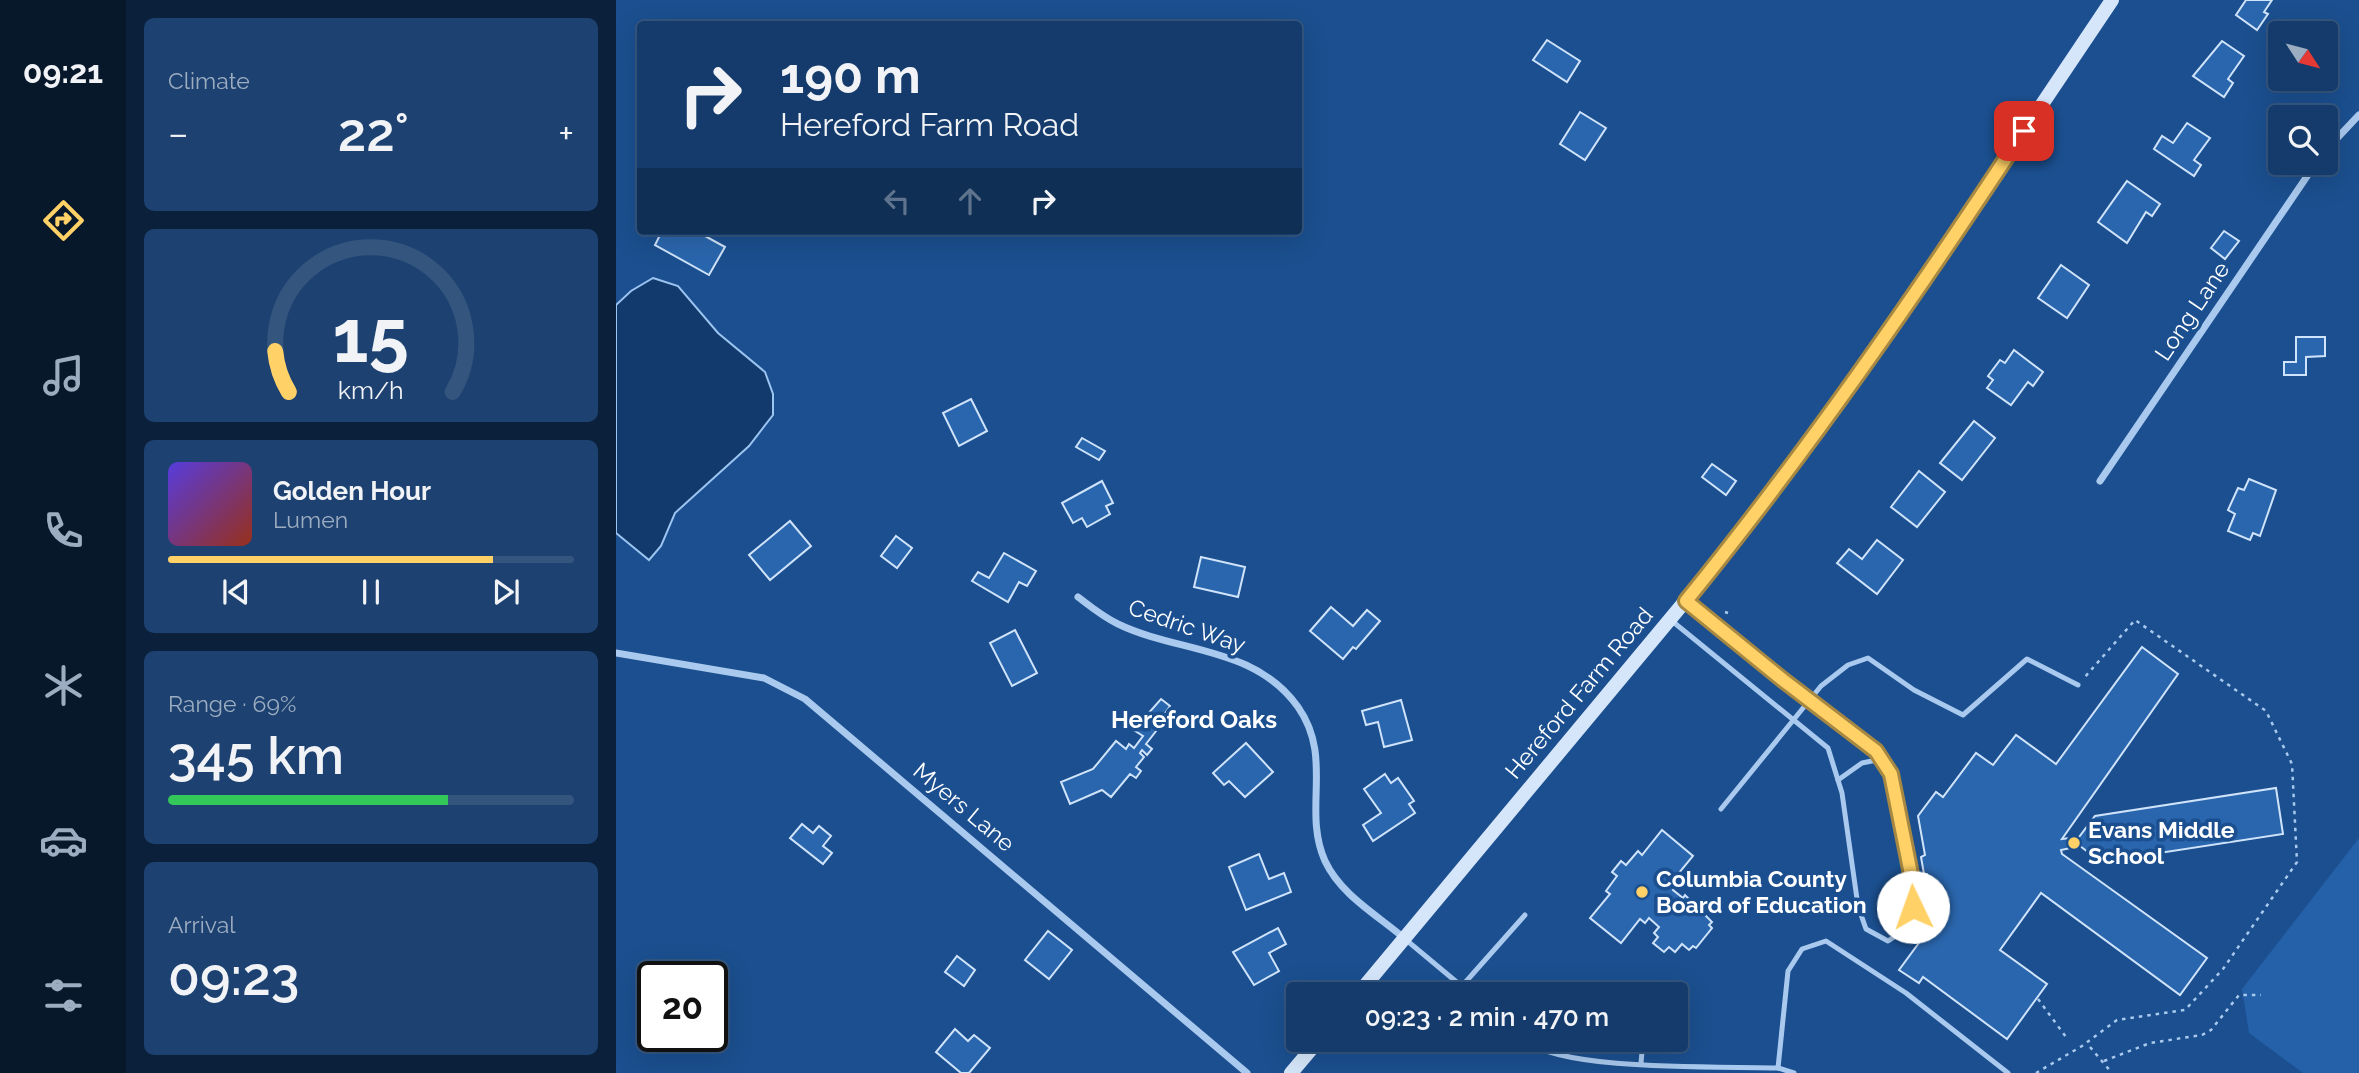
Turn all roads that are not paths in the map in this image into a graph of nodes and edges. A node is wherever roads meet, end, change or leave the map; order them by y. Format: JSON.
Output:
{"nodes":[{"id":1,"x":2112,"y":0,"type":"edge"},
{"id":2,"x":2359,"y":115,"type":"edge"},
{"id":3,"x":2338,"y":137,"type":"edge"},
{"id":4,"x":2308,"y":175,"type":"edge"},
{"id":5,"x":2100,"y":481,"type":"dead end"},
{"id":6,"x":1078,"y":597,"type":"dead end"},
{"id":7,"x":1686,"y":601,"type":"junction"},
{"id":8,"x":1670,"y":619,"type":"junction"},
{"id":9,"x":616,"y":653,"type":"edge"},
{"id":10,"x":2078,"y":685,"type":"road end"},
{"id":11,"x":1808,"y":699,"type":"junction"},
{"id":12,"x":1793,"y":721,"type":"junction"},
{"id":13,"x":1881,"y":759,"type":"junction"},
{"id":14,"x":1838,"y":780,"type":"junction"},
{"id":15,"x":1721,"y":809,"type":"dead end"},
{"id":16,"x":1525,"y":915,"type":"dead end"},
{"id":17,"x":1405,"y":939,"type":"junction"},
{"id":18,"x":1368,"y":982,"type":"edge"},
{"id":19,"x":1457,"y":982,"type":"edge"},
{"id":20,"x":1466,"y":982,"type":"edge"},
{"id":21,"x":1309,"y":1052,"type":"edge"},
{"id":22,"x":1553,"y":1052,"type":"edge"},
{"id":23,"x":1642,"y":1052,"type":"edge"},
{"id":24,"x":1641,"y":1063,"type":"junction"},
{"id":25,"x":1778,"y":1068,"type":"junction"},
{"id":26,"x":1247,"y":1073,"type":"edge"},
{"id":27,"x":1291,"y":1073,"type":"edge"},
{"id":28,"x":1794,"y":1073,"type":"edge"},
{"id":29,"x":2008,"y":1073,"type":"edge"}],
"edges":[{"from":1,"to":7,"type":"street","name":"Hereford Farm Road"},
{"from":2,"to":3,"type":"street"},
{"from":4,"to":5,"type":"street","name":"Long Lane"},
{"from":6,"to":17,"type":"street","name":"Cedric Way"},
{"from":7,"to":8,"type":"street","name":"Hereford Farm Road"},
{"from":7,"to":11,"type":"lane"},
{"from":8,"to":12,"type":"lane"},
{"from":8,"to":17,"type":"street","name":"Hereford Farm Road"},
{"from":9,"to":26,"type":"street","name":"Myers Lane"},
{"from":10,"to":11,"type":"lane"},
{"from":11,"to":12,"type":"lane"},
{"from":11,"to":13,"type":"lane"},
{"from":12,"to":14,"type":"lane"},
{"from":12,"to":15,"type":"lane"},
{"from":13,"to":14,"type":"lane"},
{"from":13,"to":14,"type":"lane"},
{"from":16,"to":20,"type":"lane"},
{"from":17,"to":18,"type":"street","name":"Hereford Farm Road"},
{"from":17,"to":19,"type":"lane"},
{"from":21,"to":27,"type":"street"},
{"from":22,"to":24,"type":"lane"},
{"from":23,"to":24,"type":"lane"},
{"from":24,"to":25,"type":"lane"},
{"from":25,"to":28,"type":"lane"},
{"from":25,"to":29,"type":"lane"}]}
